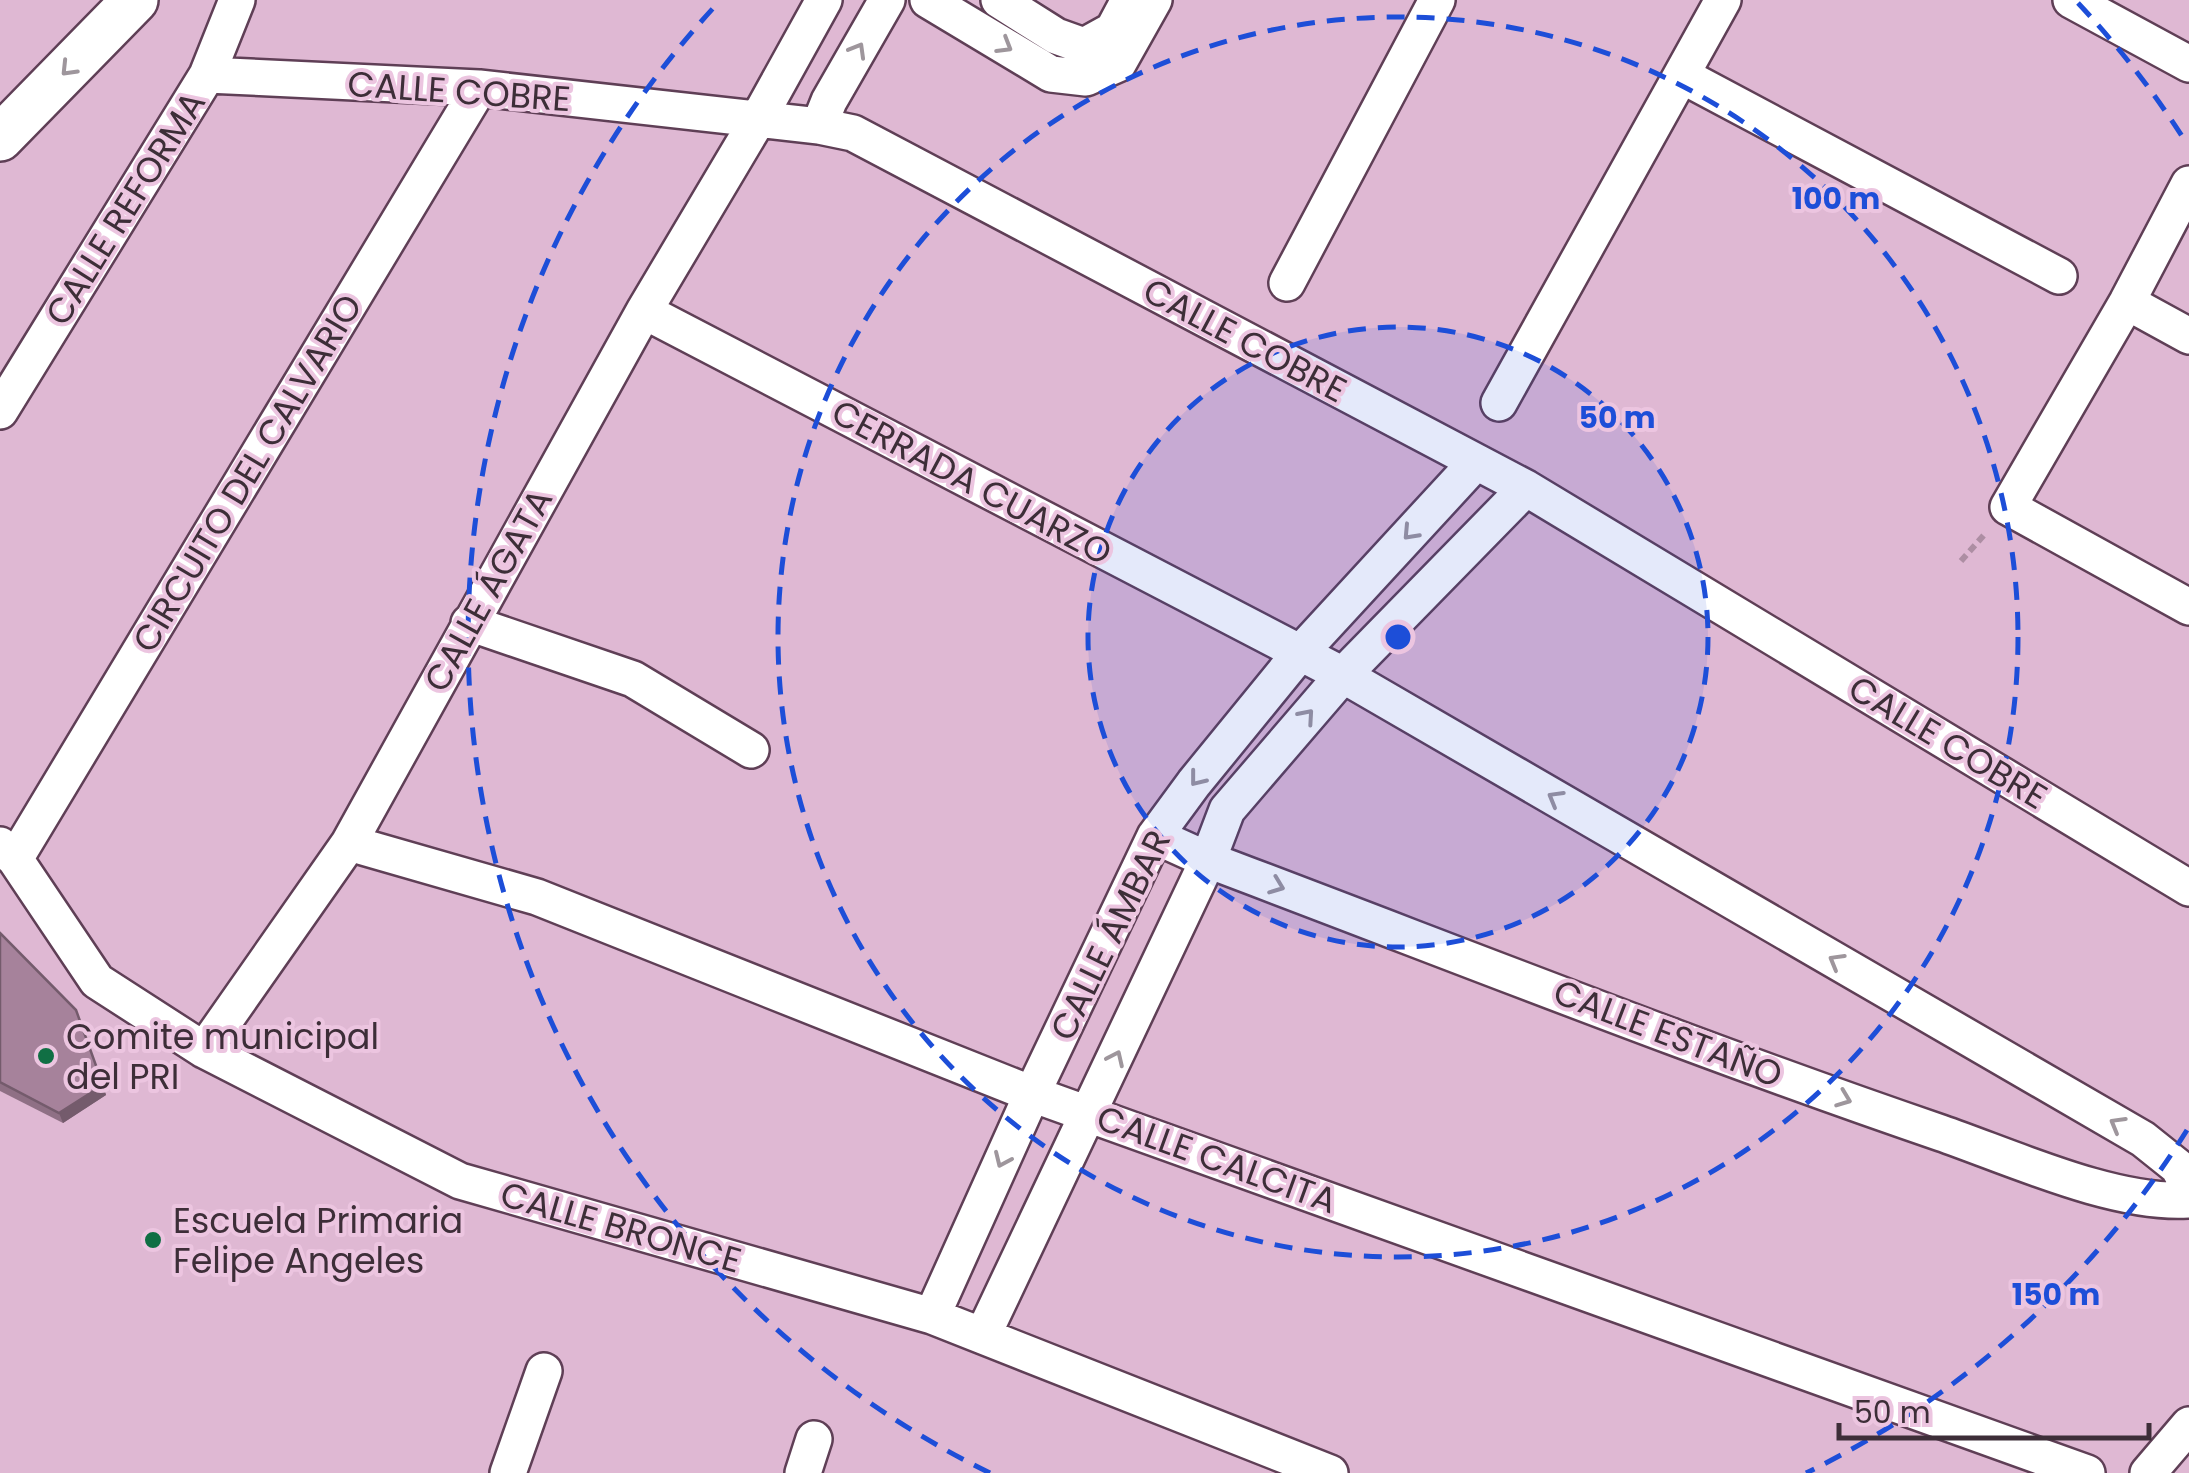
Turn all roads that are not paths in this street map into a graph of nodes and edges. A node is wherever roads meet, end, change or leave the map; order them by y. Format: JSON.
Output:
{"nodes":[{"id":1,"x":135,"y":0,"type":"edge"},
{"id":2,"x":237,"y":0,"type":"edge"},
{"id":3,"x":824,"y":0,"type":"edge"},
{"id":4,"x":887,"y":0,"type":"edge"},
{"id":5,"x":928,"y":0,"type":"edge"},
{"id":6,"x":999,"y":0,"type":"edge"},
{"id":7,"x":1154,"y":0,"type":"edge"},
{"id":8,"x":1438,"y":0,"type":"edge"},
{"id":9,"x":1723,"y":0,"type":"edge"},
{"id":10,"x":2072,"y":0,"type":"edge"},
{"id":11,"x":1120,"y":31,"type":"edge"},
{"id":12,"x":2189,"y":64,"type":"edge"},
{"id":13,"x":207,"y":75,"type":"junction"},
{"id":14,"x":1682,"y":76,"type":"junction"},
{"id":15,"x":480,"y":88,"type":"junction"},
{"id":16,"x":757,"y":121,"type":"junction"},
{"id":17,"x":819,"y":126,"type":"junction"},
{"id":18,"x":0,"y":138,"type":"edge"},
{"id":19,"x":2189,"y":184,"type":"edge"},
{"id":20,"x":2058,"y":276,"type":"dead end"},
{"id":21,"x":1286,"y":283,"type":"dead end"},
{"id":22,"x":2127,"y":302,"type":"junction"},
{"id":23,"x":644,"y":312,"type":"junction"},
{"id":24,"x":2189,"y":336,"type":"edge"},
{"id":25,"x":1500,"y":403,"type":"dead end"},
{"id":26,"x":0,"y":410,"type":"edge"},
{"id":27,"x":1476,"y":462,"type":"junction"},
{"id":28,"x":1526,"y":488,"type":"junction"},
{"id":29,"x":2189,"y":607,"type":"edge"},
{"id":30,"x":469,"y":623,"type":"junction"},
{"id":31,"x":1300,"y":653,"type":"junction"},
{"id":32,"x":1343,"y":675,"type":"junction"},
{"id":33,"x":751,"y":750,"type":"dead end"},
{"id":34,"x":1155,"y":836,"type":"junction"},
{"id":35,"x":349,"y":843,"type":"junction"},
{"id":36,"x":8,"y":852,"type":"edge"},
{"id":37,"x":1208,"y":860,"type":"junction"},
{"id":38,"x":2189,"y":888,"type":"edge"},
{"id":39,"x":204,"y":1050,"type":"junction"},
{"id":40,"x":1032,"y":1094,"type":"junction"},
{"id":41,"x":1090,"y":1113,"type":"junction"},
{"id":42,"x":2189,"y":1187,"type":"edge"},
{"id":43,"x":2189,"y":1200,"type":"edge"},
{"id":44,"x":932,"y":1316,"type":"junction"},
{"id":45,"x":983,"y":1335,"type":"junction"},
{"id":46,"x":544,"y":1371,"type":"dead end"},
{"id":47,"x":2189,"y":1425,"type":"edge"},
{"id":48,"x":814,"y":1439,"type":"dead end"},
{"id":49,"x":508,"y":1473,"type":"edge"},
{"id":50,"x":803,"y":1473,"type":"edge"},
{"id":51,"x":1330,"y":1473,"type":"edge"},
{"id":52,"x":2087,"y":1473,"type":"edge"},
{"id":53,"x":2148,"y":1473,"type":"edge"}],
"edges":[{"from":1,"to":18,"type":"street","one_way":true},
{"from":2,"to":13,"type":"street","name":"CALLE REFORMA"},
{"from":3,"to":16,"type":"street","name":"CALLE ÁGATA"},
{"from":17,"to":4,"type":"street","one_way":true},
{"from":5,"to":11,"type":"street","one_way":true},
{"from":6,"to":11,"type":"street"},
{"from":7,"to":11,"type":"street"},
{"from":8,"to":21,"type":"street"},
{"from":9,"to":14,"type":"street"},
{"from":10,"to":12,"type":"street"},
{"from":13,"to":15,"type":"street","name":"CALLE COBRE"},
{"from":13,"to":26,"type":"street","name":"CALLE REFORMA"},
{"from":14,"to":20,"type":"street"},
{"from":14,"to":25,"type":"street"},
{"from":15,"to":16,"type":"street","name":"CALLE COBRE"},
{"from":15,"to":36,"type":"street","name":"CIRCUITO DEL CALVARIO"},
{"from":16,"to":17,"type":"street","name":"CALLE COBRE"},
{"from":16,"to":23,"type":"street","name":"CALLE ÁGATA"},
{"from":17,"to":27,"type":"street","name":"CALLE COBRE"},
{"from":19,"to":22,"type":"street"},
{"from":22,"to":24,"type":"street"},
{"from":22,"to":29,"type":"street"},
{"from":23,"to":30,"type":"street","name":"CALLE ÁGATA"},
{"from":23,"to":31,"type":"street","name":"CERRADA CUARZO"},
{"from":27,"to":28,"type":"street","name":"CALLE COBRE"},
{"from":27,"to":31,"type":"street","name":"CALLE ÁMBAR","one_way":true},
{"from":28,"to":32,"type":"street","name":"CALLE ÁMBAR"},
{"from":28,"to":38,"type":"street","name":"CALLE COBRE"},
{"from":30,"to":33,"type":"street"},
{"from":30,"to":35,"type":"street","name":"CALLE ÁGATA"},
{"from":31,"to":32,"type":"street"},
{"from":31,"to":34,"type":"street","name":"CALLE ÁMBAR","one_way":true},
{"from":37,"to":32,"type":"street","name":"CALLE ÁMBAR","one_way":true},
{"from":42,"to":32,"type":"street","one_way":true},
{"from":34,"to":37,"type":"street","name":"CALLE ESTAÑO"},
{"from":34,"to":40,"type":"street","name":"CALLE ÁMBAR"},
{"from":35,"to":39,"type":"street","name":"CALLE ÁGATA"},
{"from":35,"to":40,"type":"street","name":"CALLE CALCITA"},
{"from":36,"to":39,"type":"street","name":"CALLE BRONCE"},
{"from":41,"to":37,"type":"street","name":"CALLE ÁMBAR","one_way":true},
{"from":37,"to":43,"type":"street","name":"CALLE ESTAÑO","one_way":true},
{"from":39,"to":44,"type":"street","name":"CALLE BRONCE"},
{"from":40,"to":41,"type":"street","name":"CALLE CALCITA"},
{"from":40,"to":44,"type":"street","name":"CALLE ÁMBAR","one_way":true},
{"from":41,"to":45,"type":"street","name":"CALLE ÁMBAR"},
{"from":41,"to":52,"type":"street","name":"CALLE CALCITA"},
{"from":44,"to":45,"type":"street","name":"CALLE BRONCE"},
{"from":45,"to":51,"type":"street","name":"CALLE BRONCE"},
{"from":46,"to":49,"type":"street"},
{"from":47,"to":53,"type":"street"},
{"from":48,"to":50,"type":"street"}]}
